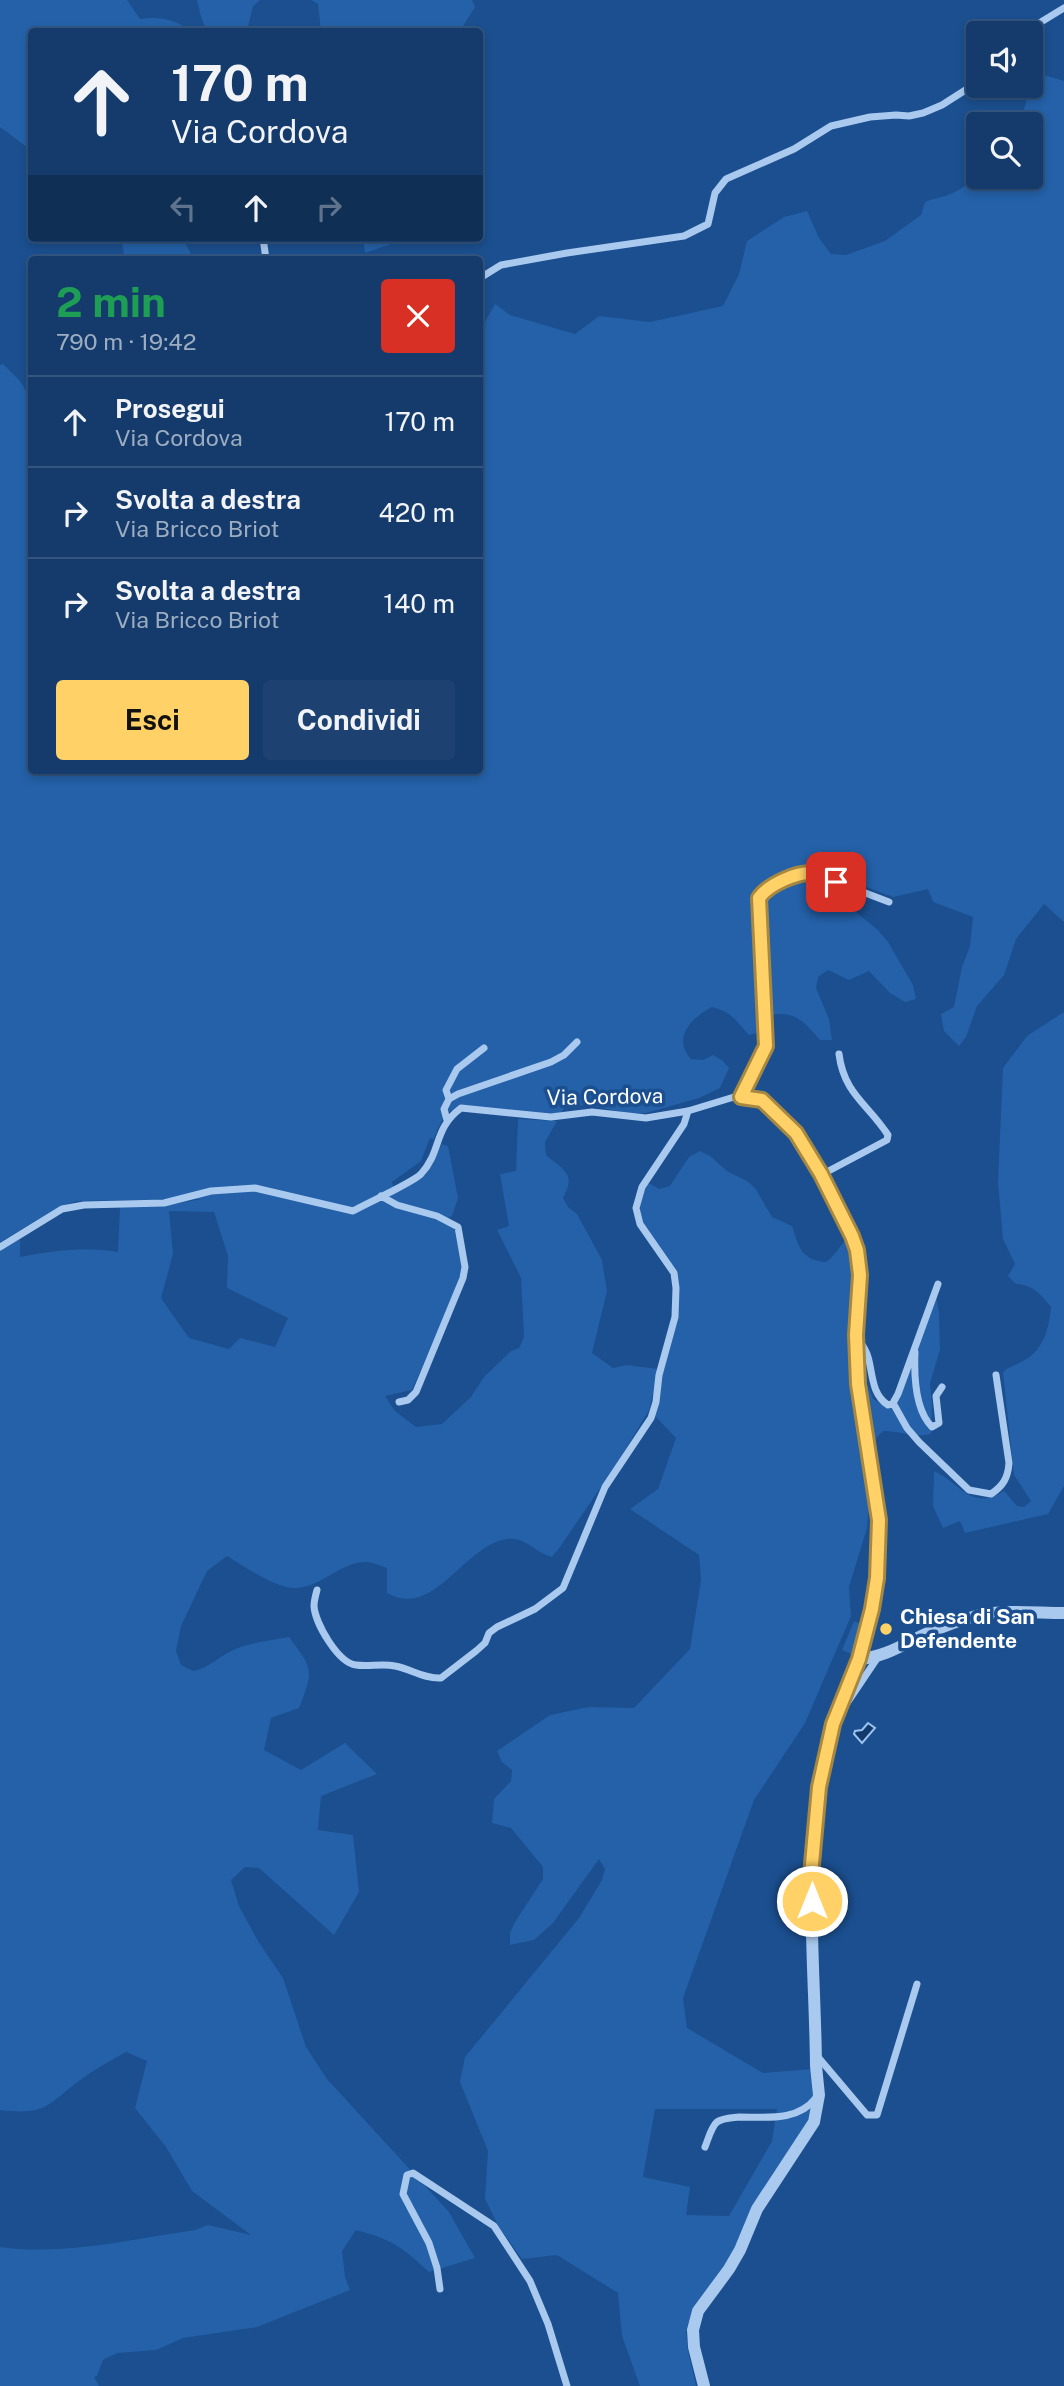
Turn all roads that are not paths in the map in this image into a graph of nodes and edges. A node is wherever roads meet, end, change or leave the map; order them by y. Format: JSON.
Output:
{"nodes":[{"id":1,"x":1064,"y":8,"type":"edge"},
{"id":2,"x":1043,"y":21,"type":"edge"},
{"id":3,"x":966,"y":89,"type":"edge"},
{"id":4,"x":483,"y":276,"type":"edge"},
{"id":5,"x":889,"y":902,"type":"dead end"},
{"id":6,"x":577,"y":1042,"type":"dead end"},
{"id":7,"x":484,"y":1048,"type":"dead end"},
{"id":8,"x":839,"y":1054,"type":"dead end"},
{"id":9,"x":741,"y":1097,"type":"junction"},
{"id":10,"x":449,"y":1099,"type":"junction"},
{"id":11,"x":688,"y":1111,"type":"junction"},
{"id":12,"x":447,"y":1120,"type":"junction"},
{"id":13,"x":821,"y":1174,"type":"junction"},
{"id":14,"x":381,"y":1196,"type":"junction"},
{"id":15,"x":0,"y":1247,"type":"edge"},
{"id":16,"x":938,"y":1284,"type":"dead end"},
{"id":17,"x":856,"y":1335,"type":"junction"},
{"id":18,"x":915,"y":1348,"type":"junction"},
{"id":19,"x":996,"y":1375,"type":"dead end"},
{"id":20,"x":942,"y":1387,"type":"dead end"},
{"id":21,"x":399,"y":1402,"type":"dead end"},
{"id":22,"x":893,"y":1403,"type":"junction"},
{"id":23,"x":317,"y":1590,"type":"dead end"},
{"id":24,"x":1064,"y":1613,"type":"edge"},
{"id":25,"x":878,"y":1657,"type":"junction"},
{"id":26,"x":859,"y":1659,"type":"junction"},
{"id":27,"x":833,"y":1724,"type":"junction"},
{"id":28,"x":917,"y":1984,"type":"dead end"},
{"id":29,"x":816,"y":2055,"type":"junction"},
{"id":30,"x":819,"y":2095,"type":"junction"},
{"id":31,"x":705,"y":2147,"type":"dead end"},
{"id":32,"x":440,"y":2289,"type":"dead end"},
{"id":33,"x":567,"y":2386,"type":"edge"},
{"id":34,"x":704,"y":2386,"type":"edge"}],
"edges":[{"from":1,"to":2,"type":"street"},
{"from":3,"to":4,"type":"street"},
{"from":5,"to":9,"type":"street"},
{"from":6,"to":10,"type":"street"},
{"from":7,"to":10,"type":"street"},
{"from":8,"to":13,"type":"street"},
{"from":9,"to":11,"type":"street","name":"Via Cordova"},
{"from":9,"to":13,"type":"street"},
{"from":10,"to":12,"type":"street"},
{"from":11,"to":12,"type":"street","name":"Via Cordova"},
{"from":11,"to":23,"type":"street"},
{"from":12,"to":14,"type":"street"},
{"from":13,"to":17,"type":"street"},
{"from":14,"to":15,"type":"street"},
{"from":14,"to":21,"type":"street"},
{"from":16,"to":18,"type":"street"},
{"from":17,"to":22,"type":"street"},
{"from":17,"to":26,"type":"street"},
{"from":18,"to":20,"type":"street"},
{"from":18,"to":22,"type":"street"},
{"from":19,"to":22,"type":"street"},
{"from":24,"to":25,"type":"street"},
{"from":25,"to":26,"type":"street"},
{"from":25,"to":27,"type":"street"},
{"from":26,"to":27,"type":"street"},
{"from":27,"to":29,"type":"street"},
{"from":28,"to":29,"type":"street"},
{"from":29,"to":30,"type":"street"},
{"from":30,"to":31,"type":"street"},
{"from":30,"to":34,"type":"street"},
{"from":32,"to":33,"type":"street"}]}
